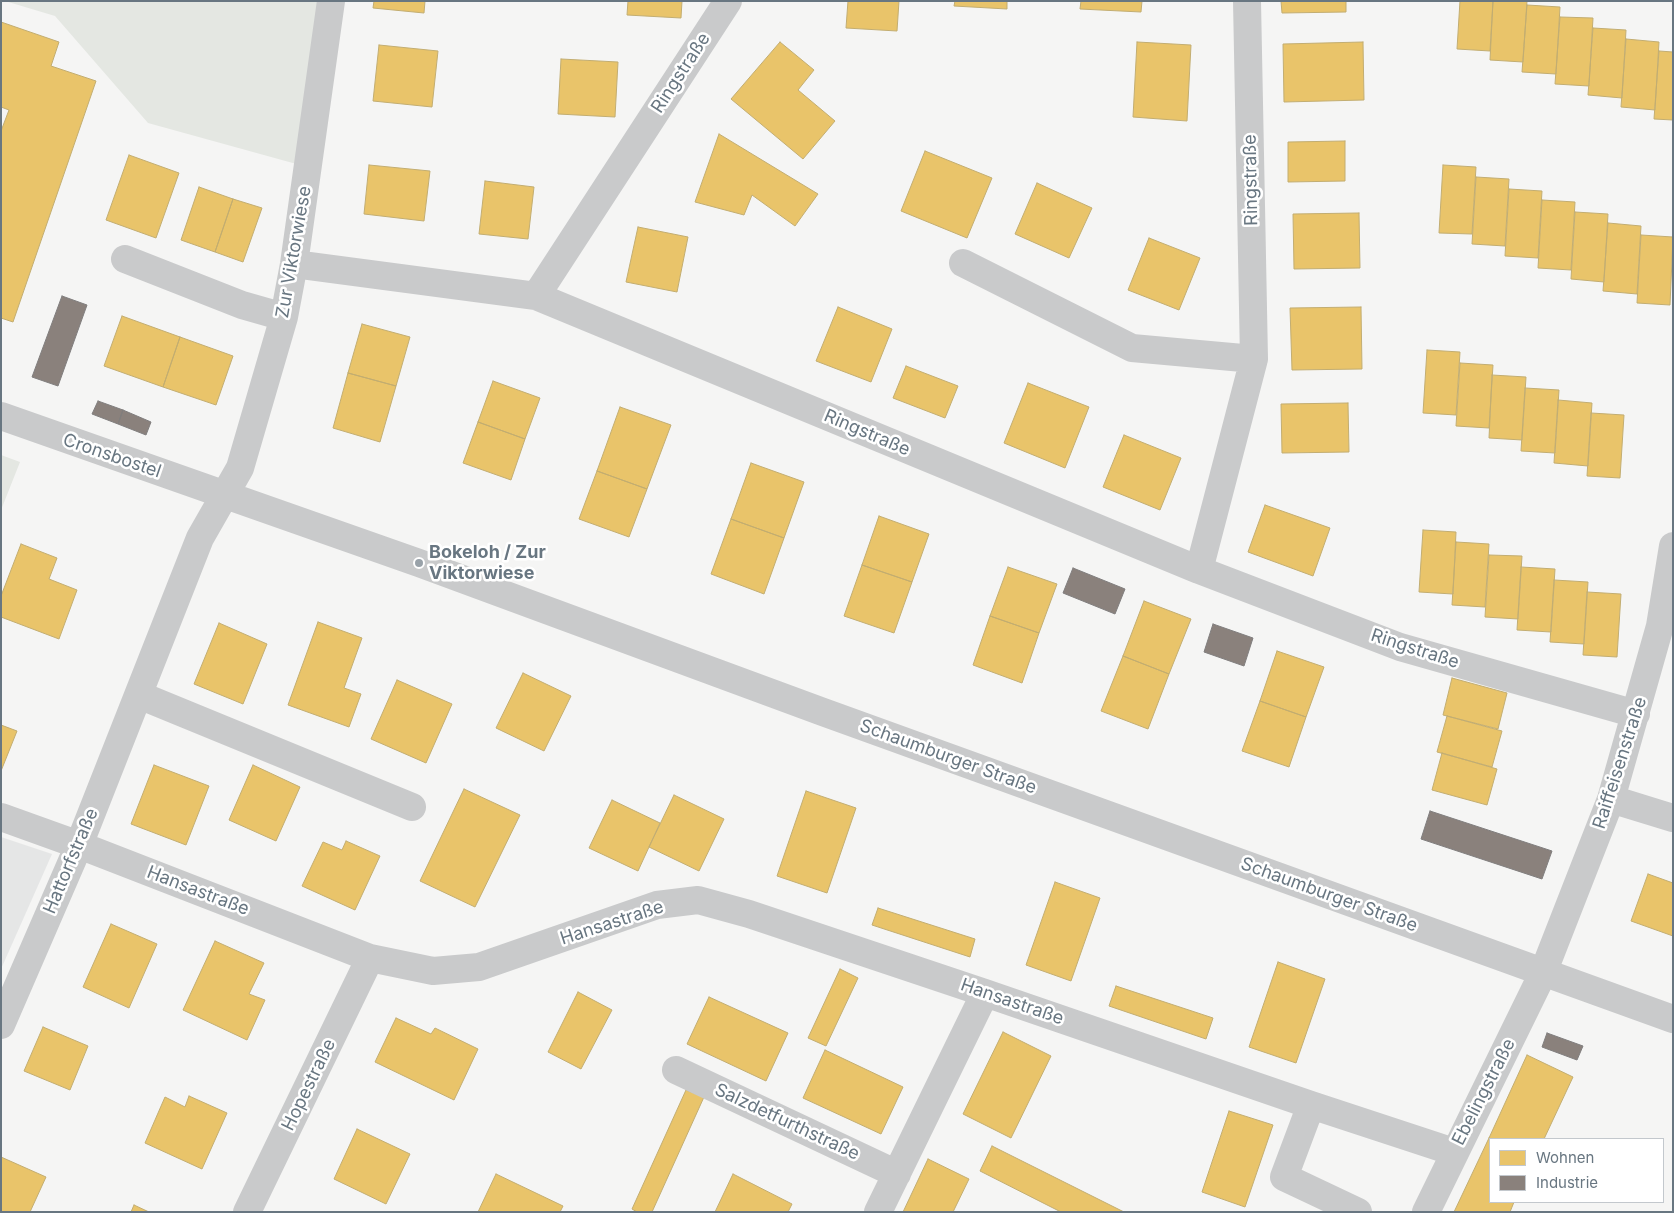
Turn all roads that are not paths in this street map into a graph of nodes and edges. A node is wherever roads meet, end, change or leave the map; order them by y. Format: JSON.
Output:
{"nodes":[{"id":1,"x":332,"y":1,"type":"edge"},
{"id":2,"x":728,"y":1,"type":"edge"},
{"id":3,"x":1248,"y":1,"type":"edge"},
{"id":4,"x":125,"y":259,"type":"dead end"},
{"id":5,"x":963,"y":263,"type":"dead end"},
{"id":6,"x":294,"y":264,"type":"junction"},
{"id":7,"x":536,"y":296,"type":"junction"},
{"id":8,"x":284,"y":317,"type":"junction"},
{"id":9,"x":1254,"y":359,"type":"junction"},
{"id":10,"x":1,"y":416,"type":"edge"},
{"id":11,"x":224,"y":495,"type":"junction"},
{"id":12,"x":1673,"y":546,"type":"edge"},
{"id":13,"x":1199,"y":570,"type":"junction"},
{"id":14,"x":139,"y":695,"type":"junction"},
{"id":15,"x":1636,"y":714,"type":"junction"},
{"id":16,"x":1611,"y":799,"type":"junction"},
{"id":17,"x":412,"y":807,"type":"dead end"},
{"id":18,"x":1,"y":817,"type":"edge"},
{"id":19,"x":1673,"y":818,"type":"edge"},
{"id":20,"x":79,"y":845,"type":"junction"},
{"id":21,"x":370,"y":958,"type":"junction"},
{"id":22,"x":1543,"y":973,"type":"junction"},
{"id":23,"x":985,"y":992,"type":"junction"},
{"id":24,"x":1673,"y":1019,"type":"edge"},
{"id":25,"x":1,"y":1025,"type":"edge"},
{"id":26,"x":676,"y":1070,"type":"dead end"},
{"id":27,"x":1311,"y":1105,"type":"junction"},
{"id":28,"x":1454,"y":1152,"type":"junction"},
{"id":29,"x":897,"y":1174,"type":"junction"},
{"id":30,"x":247,"y":1212,"type":"edge"},
{"id":31,"x":878,"y":1212,"type":"edge"},
{"id":32,"x":1358,"y":1212,"type":"edge"},
{"id":33,"x":1426,"y":1212,"type":"edge"}],
"edges":[{"from":1,"to":6,"type":"street","name":"Zur Viktorwiese"},
{"from":2,"to":7,"type":"street","name":"Ringstraße"},
{"from":3,"to":9,"type":"street","name":"Ringstraße"},
{"from":4,"to":8,"type":"street"},
{"from":5,"to":9,"type":"street"},
{"from":6,"to":7,"type":"street","name":"Ringstraße"},
{"from":6,"to":8,"type":"street","name":"Zur Viktorwiese"},
{"from":7,"to":13,"type":"street","name":"Ringstraße"},
{"from":8,"to":11,"type":"street","name":"Zur Viktorwiese"},
{"from":9,"to":13,"type":"street","name":"Ringstraße"},
{"from":10,"to":11,"type":"street","name":"Cronsbostel"},
{"from":11,"to":14,"type":"street","name":"Hattorfstraße"},
{"from":11,"to":22,"type":"street","name":"Schaumburger Straße"},
{"from":12,"to":15,"type":"street","name":"Raiffeisenstraße"},
{"from":13,"to":15,"type":"street","name":"Ringstraße"},
{"from":14,"to":17,"type":"street"},
{"from":14,"to":20,"type":"street","name":"Hattorfstraße"},
{"from":15,"to":16,"type":"street","name":"Raiffeisenstraße"},
{"from":16,"to":19,"type":"street"},
{"from":16,"to":22,"type":"street","name":"Raiffeisenstraße"},
{"from":18,"to":20,"type":"street","name":"Hansastraße"},
{"from":20,"to":21,"type":"street","name":"Hansastraße"},
{"from":20,"to":25,"type":"street","name":"Hattorfstraße"},
{"from":21,"to":23,"type":"street","name":"Hansastraße"},
{"from":21,"to":30,"type":"street","name":"Hopestraße"},
{"from":22,"to":24,"type":"street","name":"Schaumburger Straße"},
{"from":22,"to":28,"type":"street","name":"Ebelingstraße"},
{"from":23,"to":27,"type":"street","name":"Hansastraße"},
{"from":23,"to":29,"type":"street"},
{"from":26,"to":29,"type":"street","name":"Salzdetfurthstraße"},
{"from":27,"to":28,"type":"street","name":"Hansastraße"},
{"from":27,"to":32,"type":"street"},
{"from":28,"to":33,"type":"street","name":"Ebelingstraße"},
{"from":29,"to":31,"type":"street"}]}
